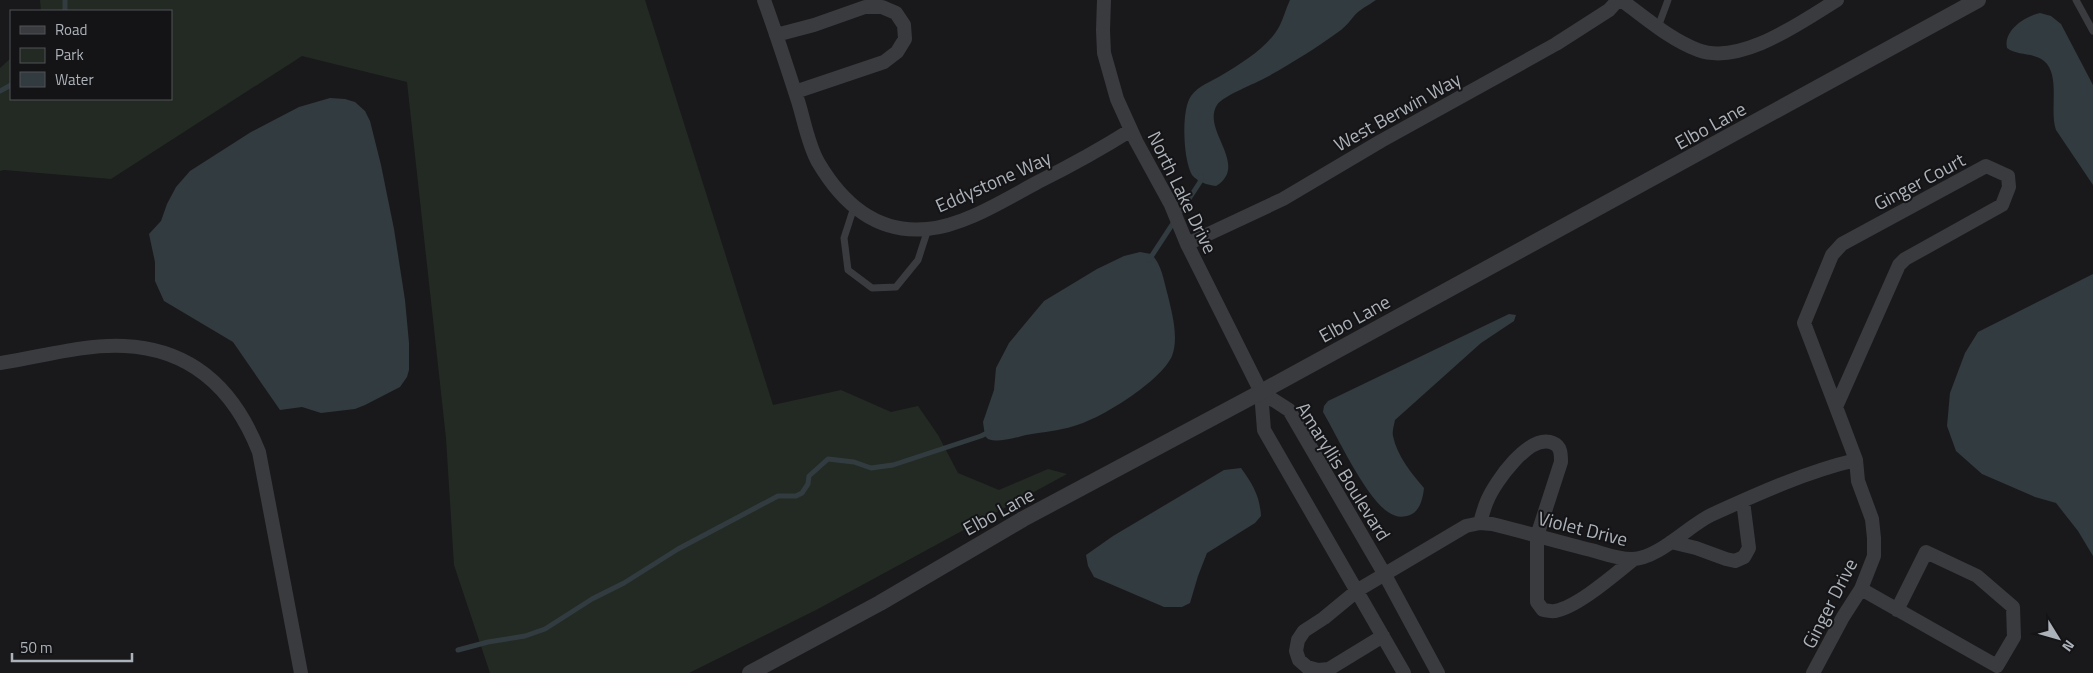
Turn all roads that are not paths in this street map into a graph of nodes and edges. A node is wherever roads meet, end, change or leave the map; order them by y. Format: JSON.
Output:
{"nodes":[{"id":1,"x":764,"y":0,"type":"edge"},
{"id":2,"x":1104,"y":0,"type":"edge"},
{"id":3,"x":1620,"y":0,"type":"edge"},
{"id":4,"x":1668,"y":0,"type":"edge"},
{"id":5,"x":1837,"y":0,"type":"edge"},
{"id":6,"x":1978,"y":0,"type":"edge"},
{"id":7,"x":2076,"y":0,"type":"edge"},
{"id":8,"x":1658,"y":27,"type":"junction"},
{"id":9,"x":2092,"y":27,"type":"edge"},
{"id":10,"x":776,"y":35,"type":"junction"},
{"id":11,"x":795,"y":92,"type":"junction"},
{"id":12,"x":1131,"y":130,"type":"junction"},
{"id":13,"x":854,"y":207,"type":"junction"},
{"id":14,"x":928,"y":229,"type":"junction"},
{"id":15,"x":1187,"y":244,"type":"junction"},
{"id":16,"x":0,"y":363,"type":"edge"},
{"id":17,"x":1261,"y":392,"type":"junction"},
{"id":18,"x":1836,"y":407,"type":"junction"},
{"id":19,"x":1856,"y":460,"type":"junction"},
{"id":20,"x":1743,"y":500,"type":"junction"},
{"id":21,"x":1480,"y":523,"type":"junction"},
{"id":22,"x":1537,"y":536,"type":"junction"},
{"id":23,"x":1671,"y":542,"type":"junction"},
{"id":24,"x":1634,"y":559,"type":"junction"},
{"id":25,"x":1385,"y":575,"type":"junction"},
{"id":26,"x":1861,"y":589,"type":"junction"},
{"id":27,"x":1358,"y":590,"type":"junction"},
{"id":28,"x":1897,"y":610,"type":"junction"},
{"id":29,"x":1383,"y":636,"type":"junction"},
{"id":30,"x":301,"y":673,"type":"edge"},
{"id":31,"x":750,"y":673,"type":"edge"},
{"id":32,"x":1404,"y":673,"type":"edge"},
{"id":33,"x":1438,"y":673,"type":"edge"},
{"id":34,"x":1813,"y":673,"type":"edge"}],
"edges":[{"from":1,"to":10,"type":"street","name":"Eddystone Way"},
{"from":2,"to":12,"type":"street","name":"North Lake Drive"},
{"from":3,"to":8,"type":"street"},
{"from":3,"to":15,"type":"street","name":"West Berwin Way"},
{"from":4,"to":8,"type":"lane"},
{"from":5,"to":8,"type":"street"},
{"from":6,"to":17,"type":"street","name":"Elbo Lane"},
{"from":7,"to":9,"type":"lane"},
{"from":10,"to":11,"type":"street","name":"Eddystone Way"},
{"from":10,"to":11,"type":"street"},
{"from":11,"to":13,"type":"street","name":"Eddystone Way"},
{"from":12,"to":14,"type":"street","name":"Eddystone Way"},
{"from":12,"to":15,"type":"street","name":"North Lake Drive"},
{"from":13,"to":14,"type":"street","name":"Eddystone Way"},
{"from":13,"to":14,"type":"lane"},
{"from":15,"to":17,"type":"street","name":"North Lake Drive"},
{"from":16,"to":30,"type":"street"},
{"from":17,"to":25,"type":"street","name":"Amaryllis Boulevard"},
{"from":17,"to":27,"type":"street"},
{"from":17,"to":31,"type":"street","name":"Elbo Lane"},
{"from":18,"to":18,"type":"street","name":"Ginger Court"},
{"from":18,"to":19,"type":"street","name":"Ginger Court"},
{"from":19,"to":20,"type":"street","name":"Violet Drive"},
{"from":19,"to":26,"type":"street","name":"Ginger Drive"},
{"from":20,"to":23,"type":"street","name":"Violet Drive"},
{"from":20,"to":23,"type":"street"},
{"from":21,"to":22,"type":"street","name":"Violet Drive"},
{"from":21,"to":22,"type":"street"},
{"from":21,"to":25,"type":"street"},
{"from":22,"to":24,"type":"street","name":"Violet Drive"},
{"from":22,"to":24,"type":"street"},
{"from":23,"to":24,"type":"street","name":"Violet Drive"},
{"from":25,"to":27,"type":"street"},
{"from":25,"to":33,"type":"street","name":"Amaryllis Boulevard"},
{"from":26,"to":28,"type":"street"},
{"from":26,"to":34,"type":"street","name":"Ginger Drive"},
{"from":27,"to":29,"type":"street"},
{"from":27,"to":29,"type":"street"},
{"from":28,"to":28,"type":"street"},
{"from":29,"to":32,"type":"street"}]}
